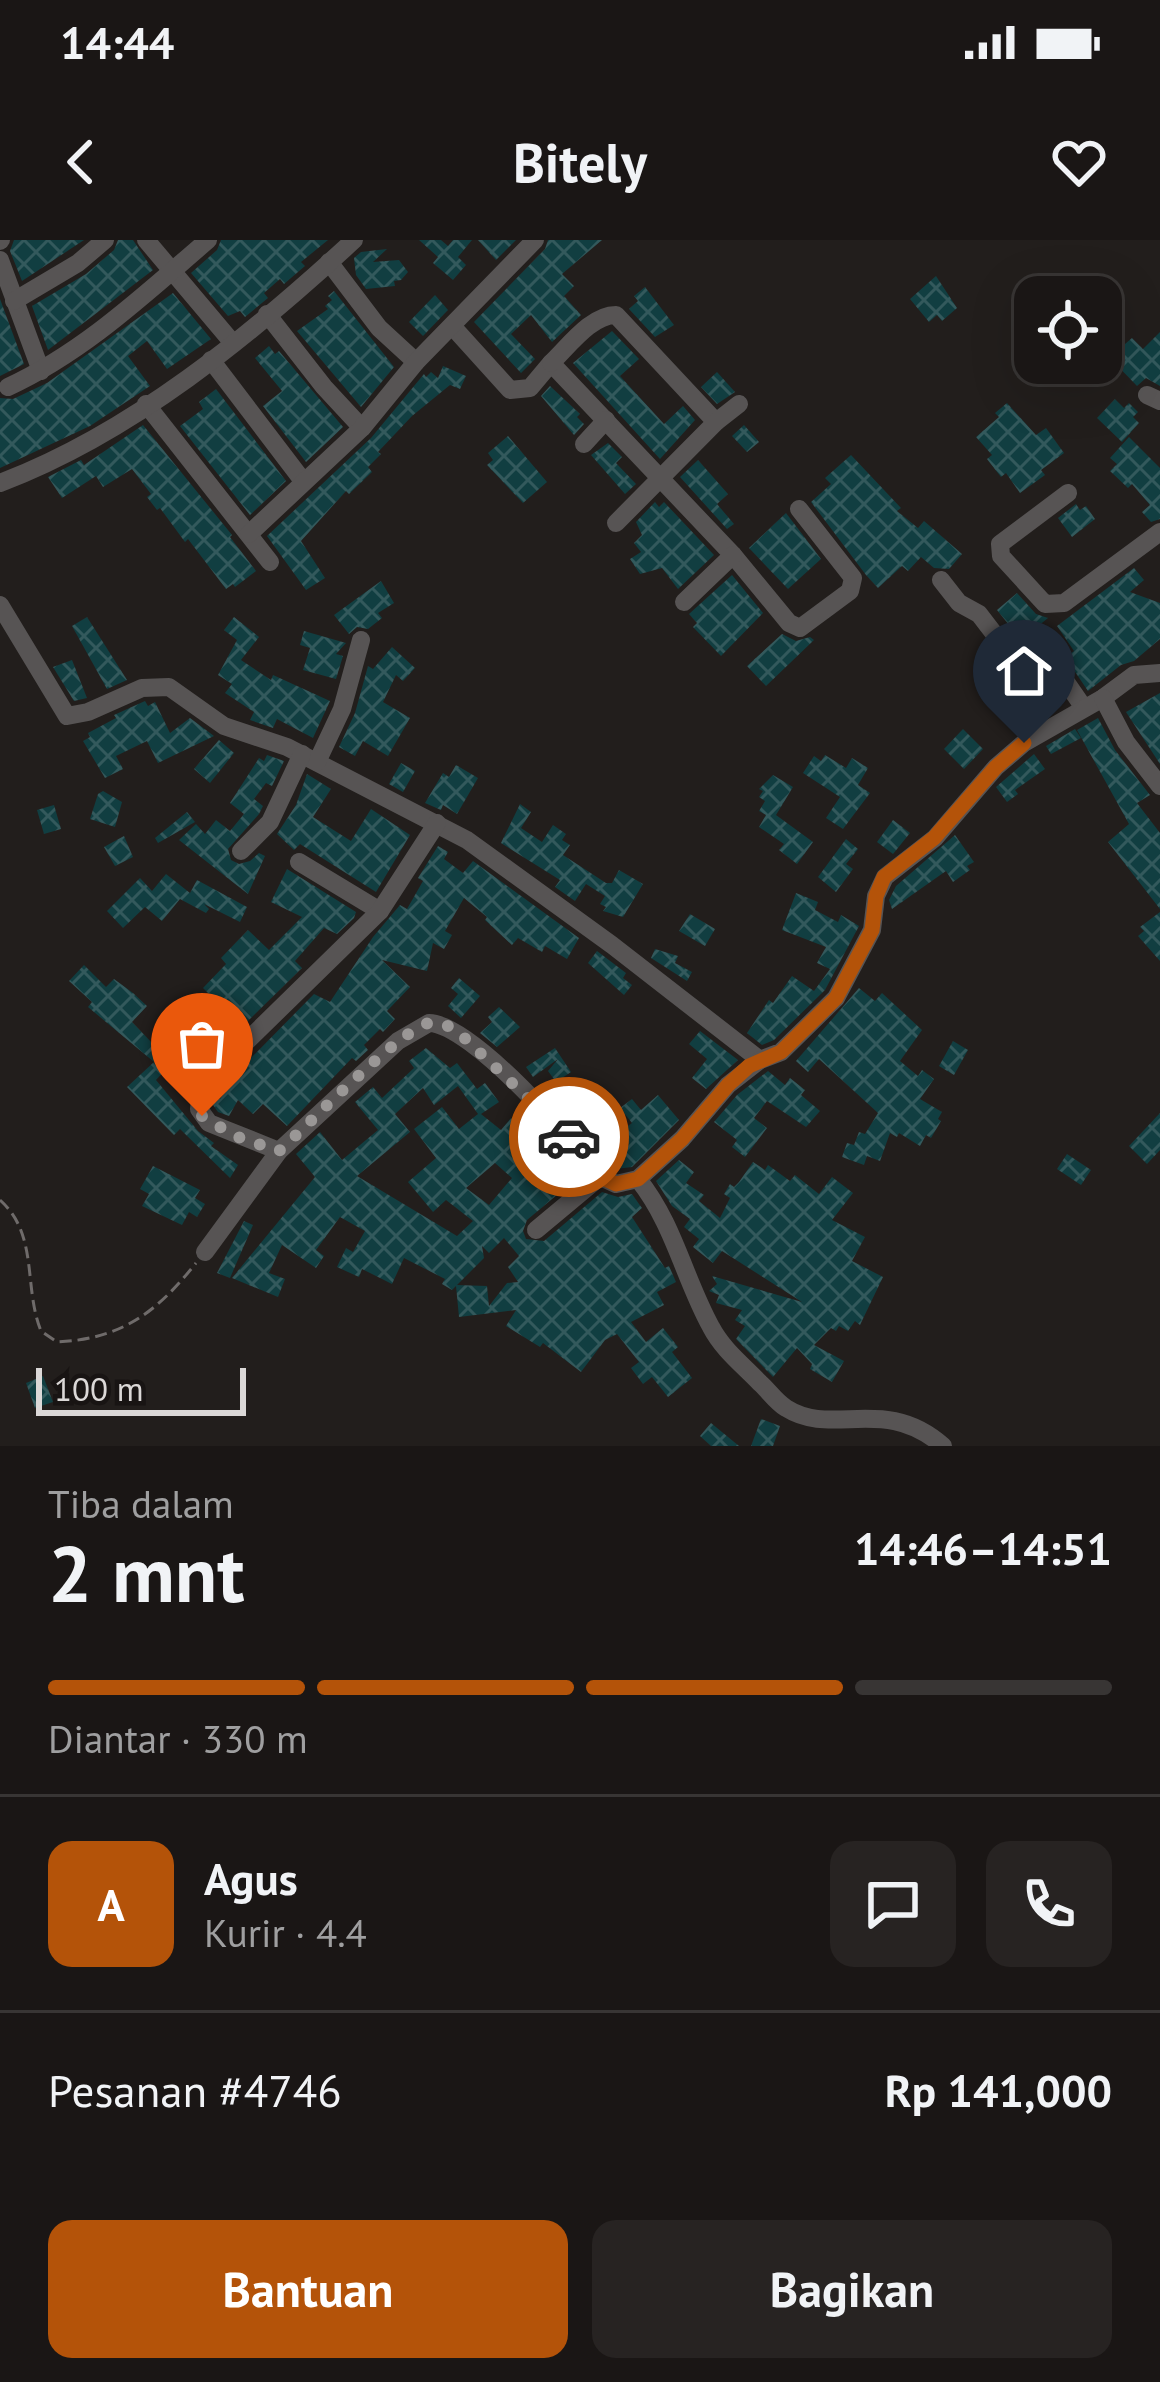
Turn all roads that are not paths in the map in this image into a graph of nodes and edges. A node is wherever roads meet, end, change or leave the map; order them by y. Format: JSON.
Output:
{"nodes":[{"id":1,"x":105,"y":240,"type":"edge"},
{"id":2,"x":146,"y":240,"type":"edge"},
{"id":3,"x":208,"y":240,"type":"edge"},
{"id":4,"x":354,"y":240,"type":"edge"},
{"id":5,"x":535,"y":240,"type":"edge"},
{"id":6,"x":0,"y":260,"type":"edge"},
{"id":7,"x":329,"y":262,"type":"junction"},
{"id":8,"x":172,"y":271,"type":"junction"},
{"id":9,"x":14,"y":301,"type":"junction"},
{"id":10,"x":267,"y":314,"type":"junction"},
{"id":11,"x":453,"y":327,"type":"junction"},
{"id":12,"x":232,"y":342,"type":"junction"},
{"id":13,"x":211,"y":360,"type":"junction"},
{"id":14,"x":416,"y":362,"type":"junction"},
{"id":15,"x":551,"y":363,"type":"junction"},
{"id":16,"x":41,"y":371,"type":"junction"},
{"id":17,"x":8,"y":387,"type":"dead end"},
{"id":18,"x":146,"y":404,"type":"junction"},
{"id":19,"x":740,"y":404,"type":"dead end"},
{"id":20,"x":606,"y":420,"type":"junction"},
{"id":21,"x":716,"y":422,"type":"junction"},
{"id":22,"x":362,"y":428,"type":"junction"},
{"id":23,"x":584,"y":444,"type":"dead end"},
{"id":24,"x":661,"y":477,"type":"junction"},
{"id":25,"x":303,"y":481,"type":"junction"},
{"id":26,"x":0,"y":483,"type":"edge"},
{"id":27,"x":1068,"y":493,"type":"dead end"},
{"id":28,"x":799,"y":509,"type":"dead end"},
{"id":29,"x":616,"y":523,"type":"dead end"},
{"id":30,"x":1160,"y":532,"type":"edge"},
{"id":31,"x":249,"y":534,"type":"junction"},
{"id":32,"x":734,"y":555,"type":"junction"},
{"id":33,"x":270,"y":562,"type":"dead end"},
{"id":34,"x":941,"y":580,"type":"dead end"},
{"id":35,"x":684,"y":602,"type":"dead end"},
{"id":36,"x":0,"y":605,"type":"edge"},
{"id":37,"x":361,"y":640,"type":"dead end"},
{"id":38,"x":1160,"y":673,"type":"edge"},
{"id":39,"x":1103,"y":698,"type":"junction"},
{"id":40,"x":1084,"y":708,"type":"junction"},
{"id":41,"x":309,"y":758,"type":"junction"},
{"id":42,"x":1160,"y":786,"type":"edge"},
{"id":43,"x":437,"y":823,"type":"junction"},
{"id":44,"x":241,"y":851,"type":"dead end"},
{"id":45,"x":298,"y":862,"type":"dead end"},
{"id":46,"x":380,"y":911,"type":"junction"},
{"id":47,"x":760,"y":1060,"type":"junction"},
{"id":48,"x":279,"y":1151,"type":"junction"},
{"id":49,"x":602,"y":1175,"type":"junction"},
{"id":50,"x":638,"y":1179,"type":"junction"},
{"id":51,"x":536,"y":1229,"type":"dead end"},
{"id":52,"x":205,"y":1252,"type":"road end"},
{"id":53,"x":943,"y":1446,"type":"edge"}],
"edges":[{"from":1,"to":9,"type":"street"},
{"from":2,"to":8,"type":"street"},
{"from":3,"to":8,"type":"street"},
{"from":4,"to":7,"type":"street"},
{"from":5,"to":11,"type":"street"},
{"from":6,"to":9,"type":"street"},
{"from":7,"to":10,"type":"street"},
{"from":7,"to":14,"type":"street"},
{"from":8,"to":12,"type":"street"},
{"from":8,"to":16,"type":"street"},
{"from":9,"to":16,"type":"street"},
{"from":10,"to":12,"type":"street"},
{"from":10,"to":22,"type":"street"},
{"from":11,"to":14,"type":"street"},
{"from":11,"to":15,"type":"street"},
{"from":12,"to":13,"type":"street"},
{"from":13,"to":18,"type":"street"},
{"from":13,"to":25,"type":"street"},
{"from":14,"to":22,"type":"street"},
{"from":15,"to":20,"type":"street"},
{"from":15,"to":21,"type":"street"},
{"from":16,"to":17,"type":"street"},
{"from":18,"to":26,"type":"street"},
{"from":18,"to":31,"type":"street"},
{"from":19,"to":21,"type":"street"},
{"from":20,"to":23,"type":"street"},
{"from":20,"to":24,"type":"street"},
{"from":21,"to":24,"type":"street"},
{"from":22,"to":25,"type":"street"},
{"from":24,"to":29,"type":"street"},
{"from":24,"to":32,"type":"street"},
{"from":25,"to":31,"type":"street"},
{"from":27,"to":30,"type":"street"},
{"from":28,"to":32,"type":"street"},
{"from":31,"to":33,"type":"street"},
{"from":32,"to":35,"type":"street"},
{"from":34,"to":40,"type":"street"},
{"from":36,"to":41,"type":"street"},
{"from":37,"to":41,"type":"street"},
{"from":38,"to":39,"type":"street"},
{"from":39,"to":40,"type":"street"},
{"from":39,"to":42,"type":"street"},
{"from":40,"to":47,"type":"street"},
{"from":41,"to":43,"type":"street"},
{"from":41,"to":44,"type":"street"},
{"from":43,"to":46,"type":"street"},
{"from":43,"to":47,"type":"street"},
{"from":45,"to":46,"type":"street"},
{"from":46,"to":48,"type":"street"},
{"from":47,"to":50,"type":"street"},
{"from":48,"to":49,"type":"street"},
{"from":48,"to":52,"type":"street"},
{"from":49,"to":50,"type":"street"},
{"from":49,"to":51,"type":"street"},
{"from":50,"to":53,"type":"street"}]}
